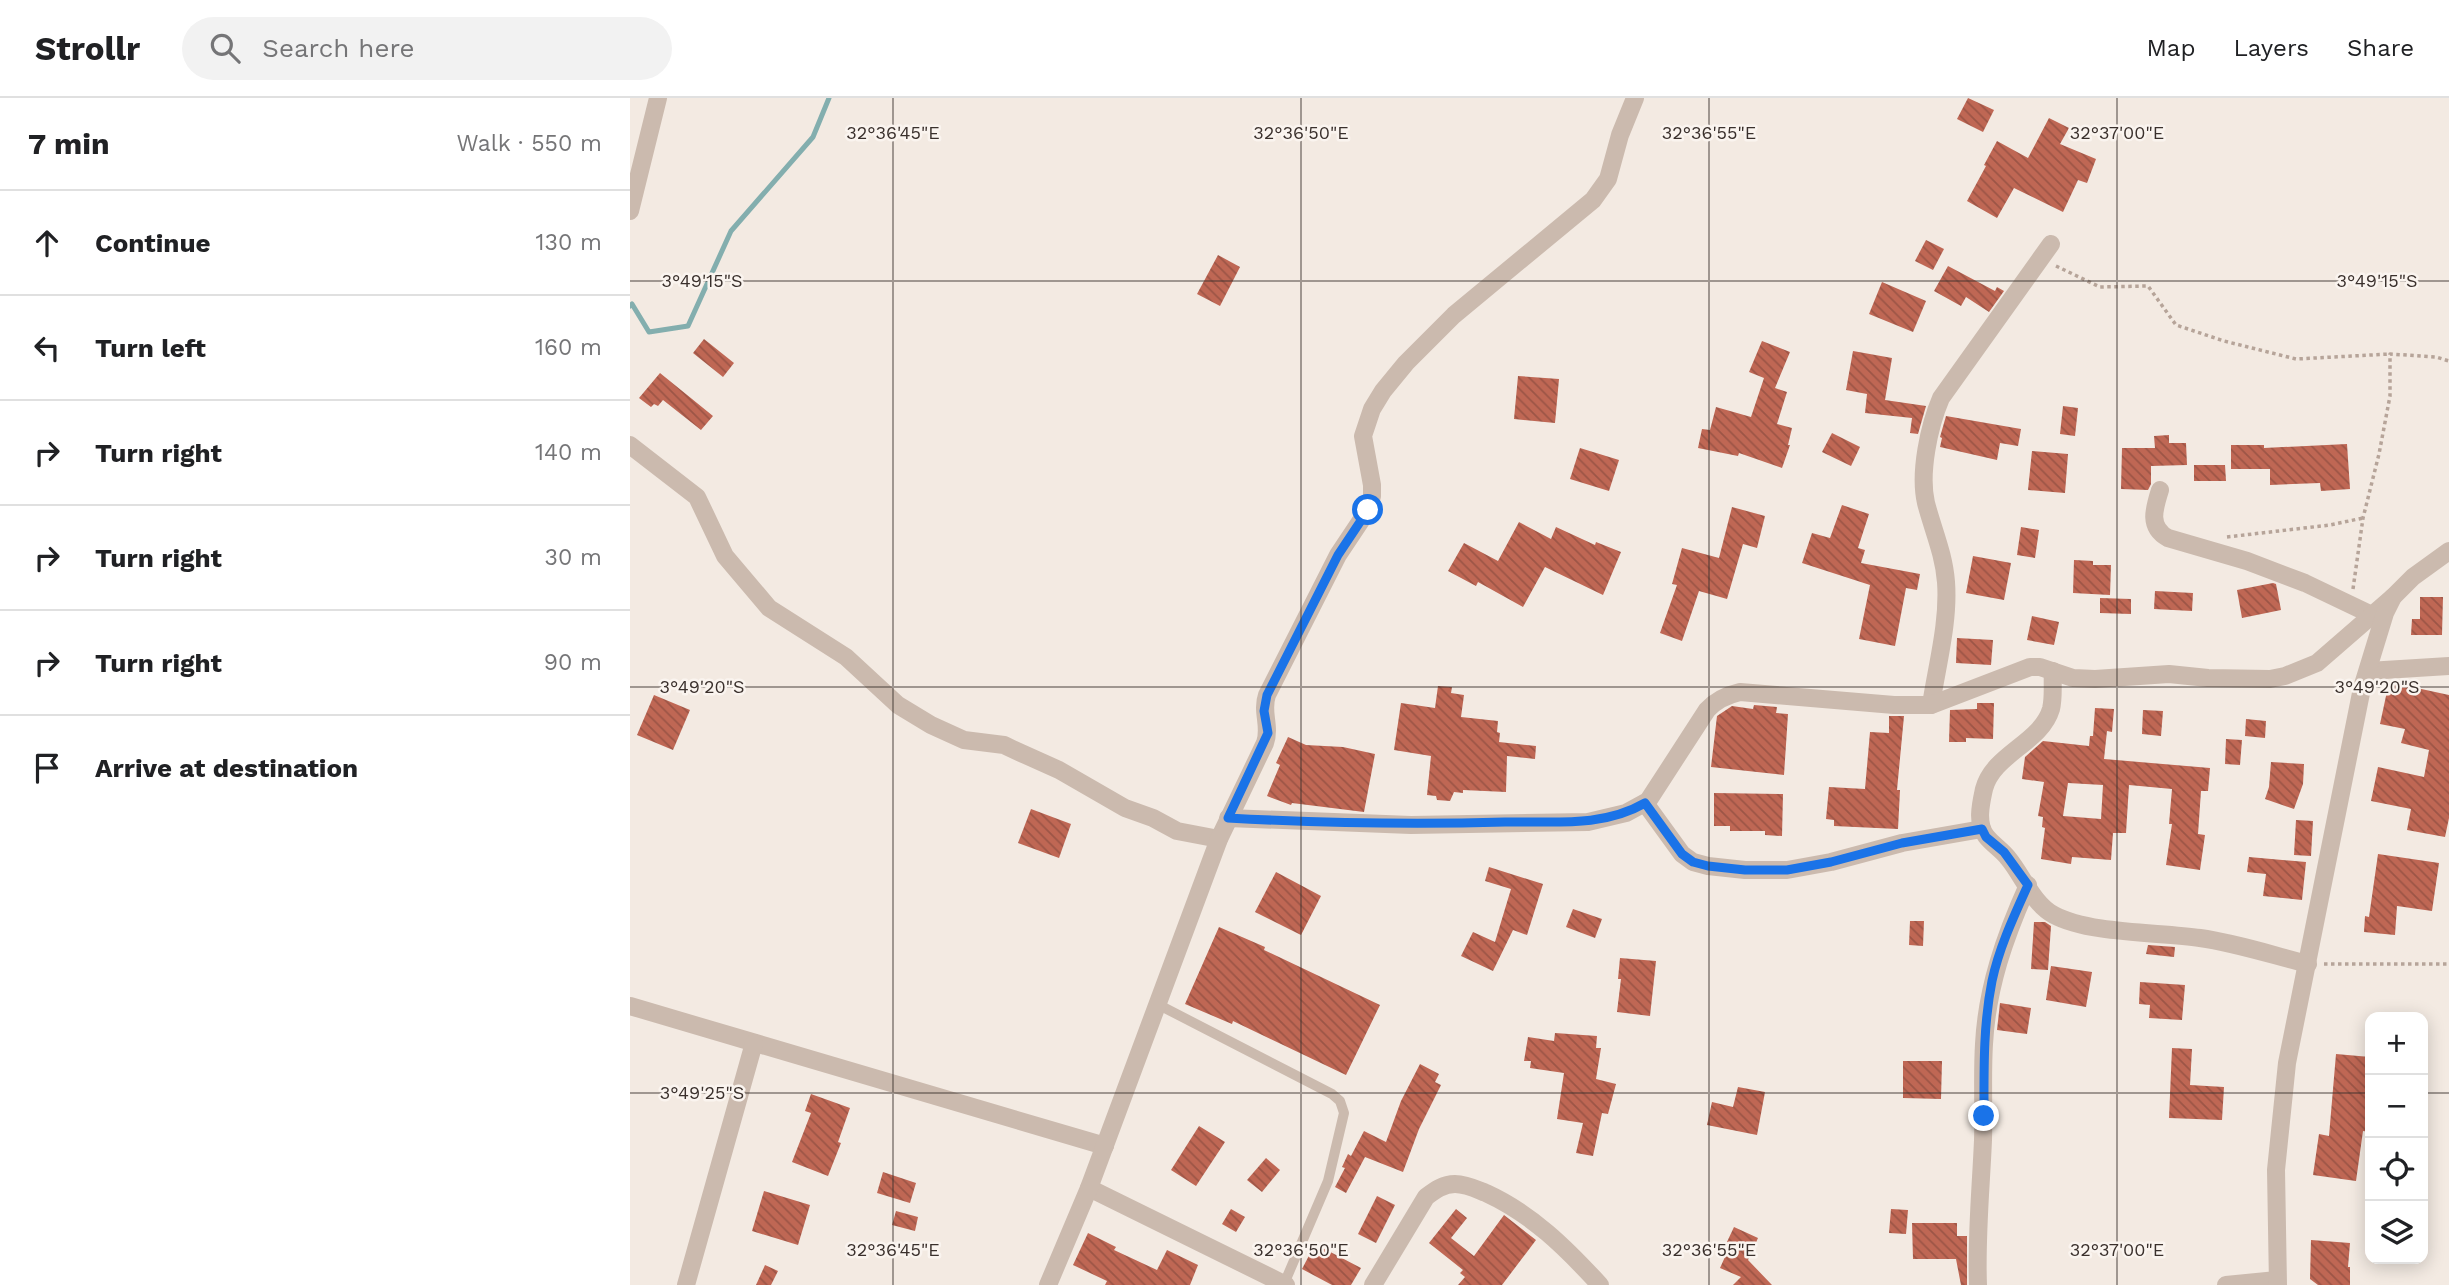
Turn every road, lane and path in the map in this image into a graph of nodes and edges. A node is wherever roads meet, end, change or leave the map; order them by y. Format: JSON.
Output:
{"nodes":[{"id":1,"x":658,"y":98,"type":"edge"},
{"id":2,"x":1635,"y":98,"type":"edge"},
{"id":3,"x":630,"y":211,"type":"edge"},
{"id":4,"x":2051,"y":244,"type":"dead end"},
{"id":5,"x":2056,"y":266,"type":"dead end"},
{"id":6,"x":2390,"y":354,"type":"junction"},
{"id":7,"x":2449,"y":361,"type":"edge"},
{"id":8,"x":630,"y":445,"type":"edge"},
{"id":9,"x":2160,"y":490,"type":"dead end"},
{"id":10,"x":2363,"y":518,"type":"junction"},
{"id":11,"x":2221,"y":538,"type":"dead end"},
{"id":12,"x":2449,"y":551,"type":"edge"},
{"id":13,"x":2393,"y":597,"type":"junction"},
{"id":14,"x":2351,"y":605,"type":"junction"},
{"id":15,"x":2372,"y":615,"type":"junction"},
{"id":16,"x":2449,"y":666,"type":"edge"},
{"id":17,"x":2053,"y":671,"type":"junction"},
{"id":18,"x":2368,"y":671,"type":"junction"},
{"id":19,"x":1931,"y":705,"type":"junction"},
{"id":20,"x":1645,"y":803,"type":"junction"},
{"id":21,"x":1228,"y":818,"type":"junction"},
{"id":22,"x":1982,"y":829,"type":"junction"},
{"id":23,"x":1219,"y":839,"type":"junction"},
{"id":24,"x":2028,"y":885,"type":"junction"},
{"id":25,"x":2308,"y":964,"type":"junction"},
{"id":26,"x":2449,"y":964,"type":"edge"},
{"id":27,"x":1158,"y":1005,"type":"junction"},
{"id":28,"x":630,"y":1006,"type":"edge"},
{"id":29,"x":754,"y":1043,"type":"junction"},
{"id":30,"x":1105,"y":1146,"type":"junction"},
{"id":31,"x":1089,"y":1188,"type":"junction"},
{"id":32,"x":1980,"y":1282,"type":"edge"},
{"id":33,"x":2278,"y":1283,"type":"edge"},
{"id":34,"x":686,"y":1285,"type":"edge"},
{"id":35,"x":1048,"y":1285,"type":"edge"},
{"id":36,"x":1285,"y":1285,"type":"edge"},
{"id":37,"x":1373,"y":1285,"type":"edge"},
{"id":38,"x":1600,"y":1285,"type":"edge"},
{"id":39,"x":2226,"y":1285,"type":"edge"}],
"edges":[{"from":1,"to":3,"type":"street"},
{"from":2,"to":21,"type":"street"},
{"from":4,"to":19,"type":"street"},
{"from":5,"to":6,"type":"path"},
{"from":6,"to":7,"type":"path"},
{"from":6,"to":10,"type":"path"},
{"from":8,"to":23,"type":"street"},
{"from":9,"to":14,"type":"street"},
{"from":10,"to":11,"type":"path"},
{"from":10,"to":14,"type":"path"},
{"from":12,"to":13,"type":"street"},
{"from":13,"to":15,"type":"street"},
{"from":13,"to":18,"type":"street"},
{"from":14,"to":15,"type":"street"},
{"from":15,"to":17,"type":"street"},
{"from":16,"to":18,"type":"street"},
{"from":17,"to":19,"type":"street"},
{"from":17,"to":22,"type":"street"},
{"from":18,"to":25,"type":"street"},
{"from":19,"to":20,"type":"street"},
{"from":20,"to":21,"type":"street"},
{"from":20,"to":22,"type":"street"},
{"from":21,"to":23,"type":"street"},
{"from":22,"to":24,"type":"street"},
{"from":23,"to":27,"type":"street"},
{"from":24,"to":25,"type":"street"},
{"from":24,"to":32,"type":"street"},
{"from":25,"to":26,"type":"path"},
{"from":25,"to":33,"type":"street"},
{"from":27,"to":30,"type":"street"},
{"from":27,"to":36,"type":"lane"},
{"from":28,"to":29,"type":"street"},
{"from":29,"to":30,"type":"street"},
{"from":29,"to":34,"type":"street"},
{"from":30,"to":31,"type":"street"},
{"from":31,"to":35,"type":"street"},
{"from":31,"to":36,"type":"street"},
{"from":33,"to":39,"type":"street"},
{"from":37,"to":38,"type":"street"}]}
